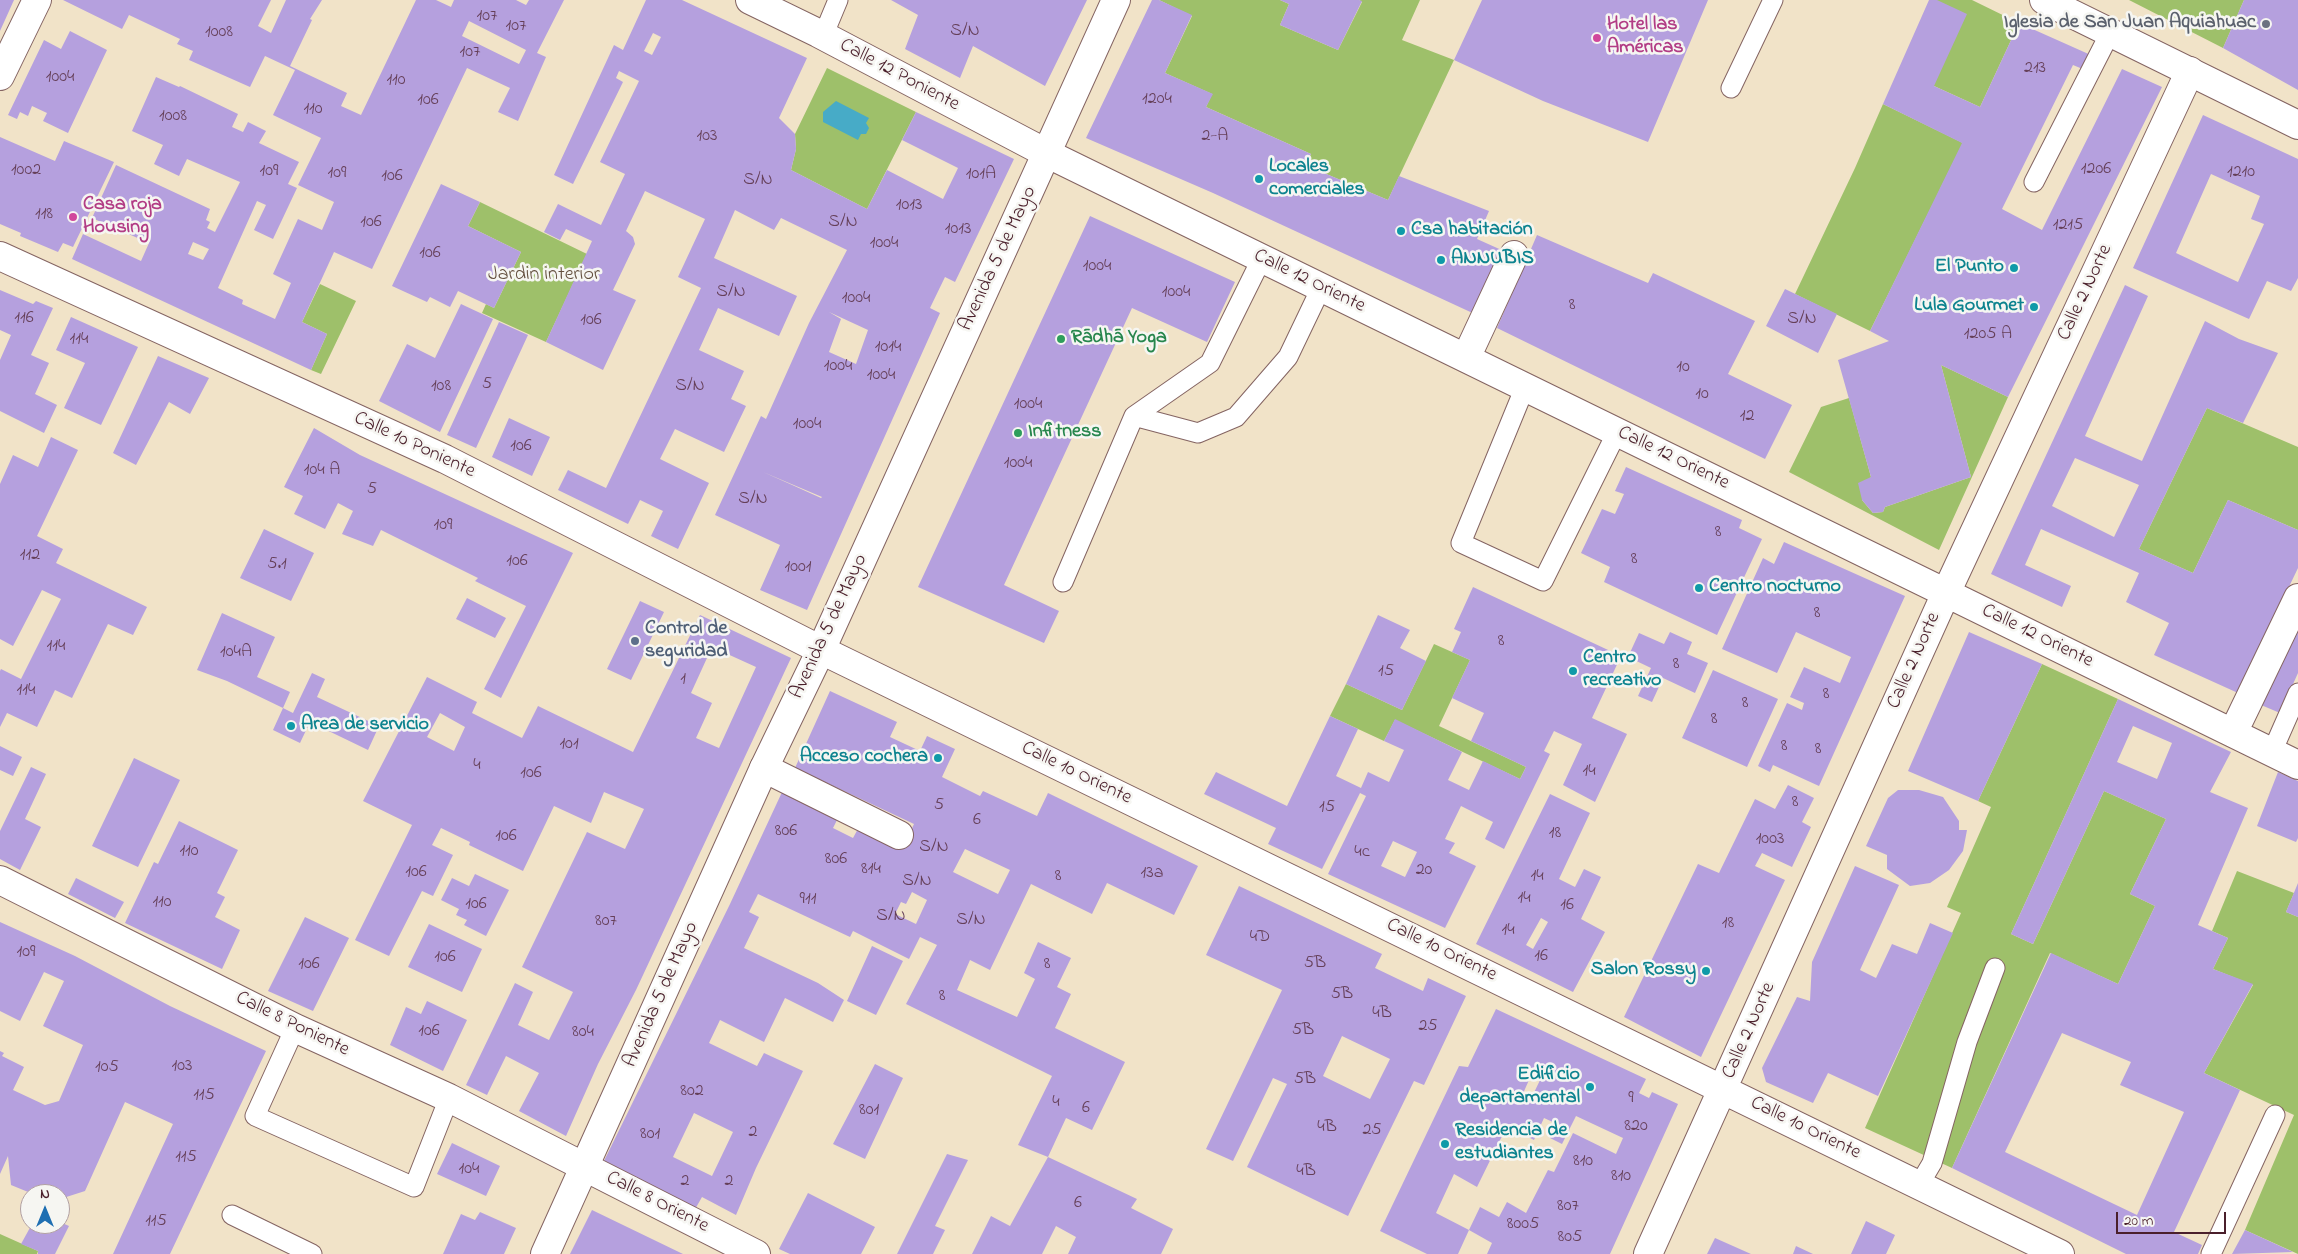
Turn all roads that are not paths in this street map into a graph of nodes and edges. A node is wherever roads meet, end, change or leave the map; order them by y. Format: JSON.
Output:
{"nodes":[{"id":1,"x":37,"y":0,"type":"edge"},
{"id":2,"x":750,"y":0,"type":"edge"},
{"id":3,"x":838,"y":0,"type":"edge"},
{"id":4,"x":1116,"y":0,"type":"edge"},
{"id":5,"x":1773,"y":0,"type":"edge"},
{"id":6,"x":2044,"y":0,"type":"edge"},
{"id":7,"x":2110,"y":32,"type":"junction"},
{"id":8,"x":823,"y":36,"type":"junction"},
{"id":9,"x":1,"y":69,"type":"edge"},
{"id":10,"x":2190,"y":71,"type":"junction"},
{"id":11,"x":1732,"y":88,"type":"dead end"},
{"id":12,"x":2298,"y":125,"type":"edge"},
{"id":13,"x":1048,"y":154,"type":"junction"},
{"id":14,"x":2034,"y":182,"type":"dead end"},
{"id":15,"x":1514,"y":255,"type":"dead end"},
{"id":16,"x":0,"y":256,"type":"edge"},
{"id":17,"x":1262,"y":258,"type":"junction"},
{"id":18,"x":1322,"y":288,"type":"junction"},
{"id":19,"x":1466,"y":358,"type":"junction"},
{"id":20,"x":1525,"y":387,"type":"junction"},
{"id":21,"x":1134,"y":416,"type":"junction"},
{"id":22,"x":1617,"y":432,"type":"junction"},
{"id":23,"x":1063,"y":582,"type":"dead end"},
{"id":24,"x":1946,"y":593,"type":"junction"},
{"id":25,"x":2298,"y":598,"type":"edge"},
{"id":26,"x":821,"y":650,"type":"junction"},
{"id":27,"x":2298,"y":693,"type":"edge"},
{"id":28,"x":2233,"y":733,"type":"junction"},
{"id":29,"x":2272,"y":752,"type":"junction"},
{"id":30,"x":2298,"y":765,"type":"edge"},
{"id":31,"x":764,"y":768,"type":"junction"},
{"id":32,"x":899,"y":834,"type":"dead end"},
{"id":33,"x":0,"y":880,"type":"edge"},
{"id":34,"x":1995,"y":968,"type":"dead end"},
{"id":35,"x":295,"y":1028,"type":"junction"},
{"id":36,"x":1724,"y":1089,"type":"junction"},
{"id":37,"x":449,"y":1098,"type":"junction"},
{"id":38,"x":2275,"y":1115,"type":"dead end"},
{"id":39,"x":585,"y":1166,"type":"junction"},
{"id":40,"x":1919,"y":1185,"type":"junction"},
{"id":41,"x":232,"y":1215,"type":"dead end"},
{"id":42,"x":312,"y":1254,"type":"edge"},
{"id":43,"x":545,"y":1254,"type":"edge"},
{"id":44,"x":756,"y":1254,"type":"edge"},
{"id":45,"x":1648,"y":1254,"type":"edge"},
{"id":46,"x":2060,"y":1254,"type":"edge"},
{"id":47,"x":2211,"y":1254,"type":"edge"}],
"edges":[{"from":1,"to":9,"type":"street"},
{"from":2,"to":8,"type":"street","name":"Calle 12 Poniente"},
{"from":3,"to":8,"type":"lane"},
{"from":4,"to":13,"type":"street","name":"Avenida 5 de Mayo"},
{"from":5,"to":11,"type":"lane"},
{"from":6,"to":7,"type":"street"},
{"from":7,"to":10,"type":"street"},
{"from":7,"to":14,"type":"lane"},
{"from":8,"to":13,"type":"street","name":"Calle 12 Poniente"},
{"from":10,"to":12,"type":"street"},
{"from":10,"to":24,"type":"street","name":"Calle 2 Norte"},
{"from":13,"to":17,"type":"street","name":"Calle 12 Oriente"},
{"from":13,"to":26,"type":"street","name":"Avenida 5 de Mayo"},
{"from":15,"to":19,"type":"street"},
{"from":16,"to":26,"type":"street","name":"Calle 10 Poniente"},
{"from":17,"to":18,"type":"street","name":"Calle 12 Oriente"},
{"from":17,"to":21,"type":"lane"},
{"from":18,"to":19,"type":"street","name":"Calle 12 Oriente"},
{"from":18,"to":21,"type":"lane"},
{"from":19,"to":20,"type":"street","name":"Calle 12 Oriente"},
{"from":20,"to":22,"type":"street","name":"Calle 12 Oriente"},
{"from":20,"to":22,"type":"lane"},
{"from":21,"to":23,"type":"lane"},
{"from":22,"to":24,"type":"street","name":"Calle 12 Oriente"},
{"from":24,"to":28,"type":"street","name":"Calle 12 Oriente"},
{"from":24,"to":36,"type":"street","name":"Calle 2 Norte"},
{"from":25,"to":28,"type":"street"},
{"from":26,"to":31,"type":"street","name":"Avenida 5 de Mayo"},
{"from":26,"to":36,"type":"street","name":"Calle 10 Oriente"},
{"from":27,"to":29,"type":"lane"},
{"from":28,"to":29,"type":"street","name":"Calle 12 Oriente"},
{"from":29,"to":30,"type":"street","name":"Calle 12 Oriente"},
{"from":31,"to":32,"type":"street"},
{"from":31,"to":39,"type":"street","name":"Avenida 5 de Mayo"},
{"from":33,"to":35,"type":"street","name":"Calle 8 Poniente"},
{"from":34,"to":40,"type":"lane"},
{"from":35,"to":37,"type":"street","name":"Calle 8 Poniente"},
{"from":35,"to":37,"type":"lane"},
{"from":36,"to":40,"type":"street","name":"Calle 10 Oriente"},
{"from":36,"to":45,"type":"street","name":"Calle 2 Norte"},
{"from":37,"to":39,"type":"street","name":"Calle 8 Poniente"},
{"from":38,"to":47,"type":"lane"},
{"from":39,"to":43,"type":"street","name":"Avenida 5 de Mayo"},
{"from":39,"to":44,"type":"street","name":"Calle 8 Oriente"},
{"from":40,"to":46,"type":"street","name":"Calle 10 Oriente"},
{"from":41,"to":42,"type":"lane"}]}
